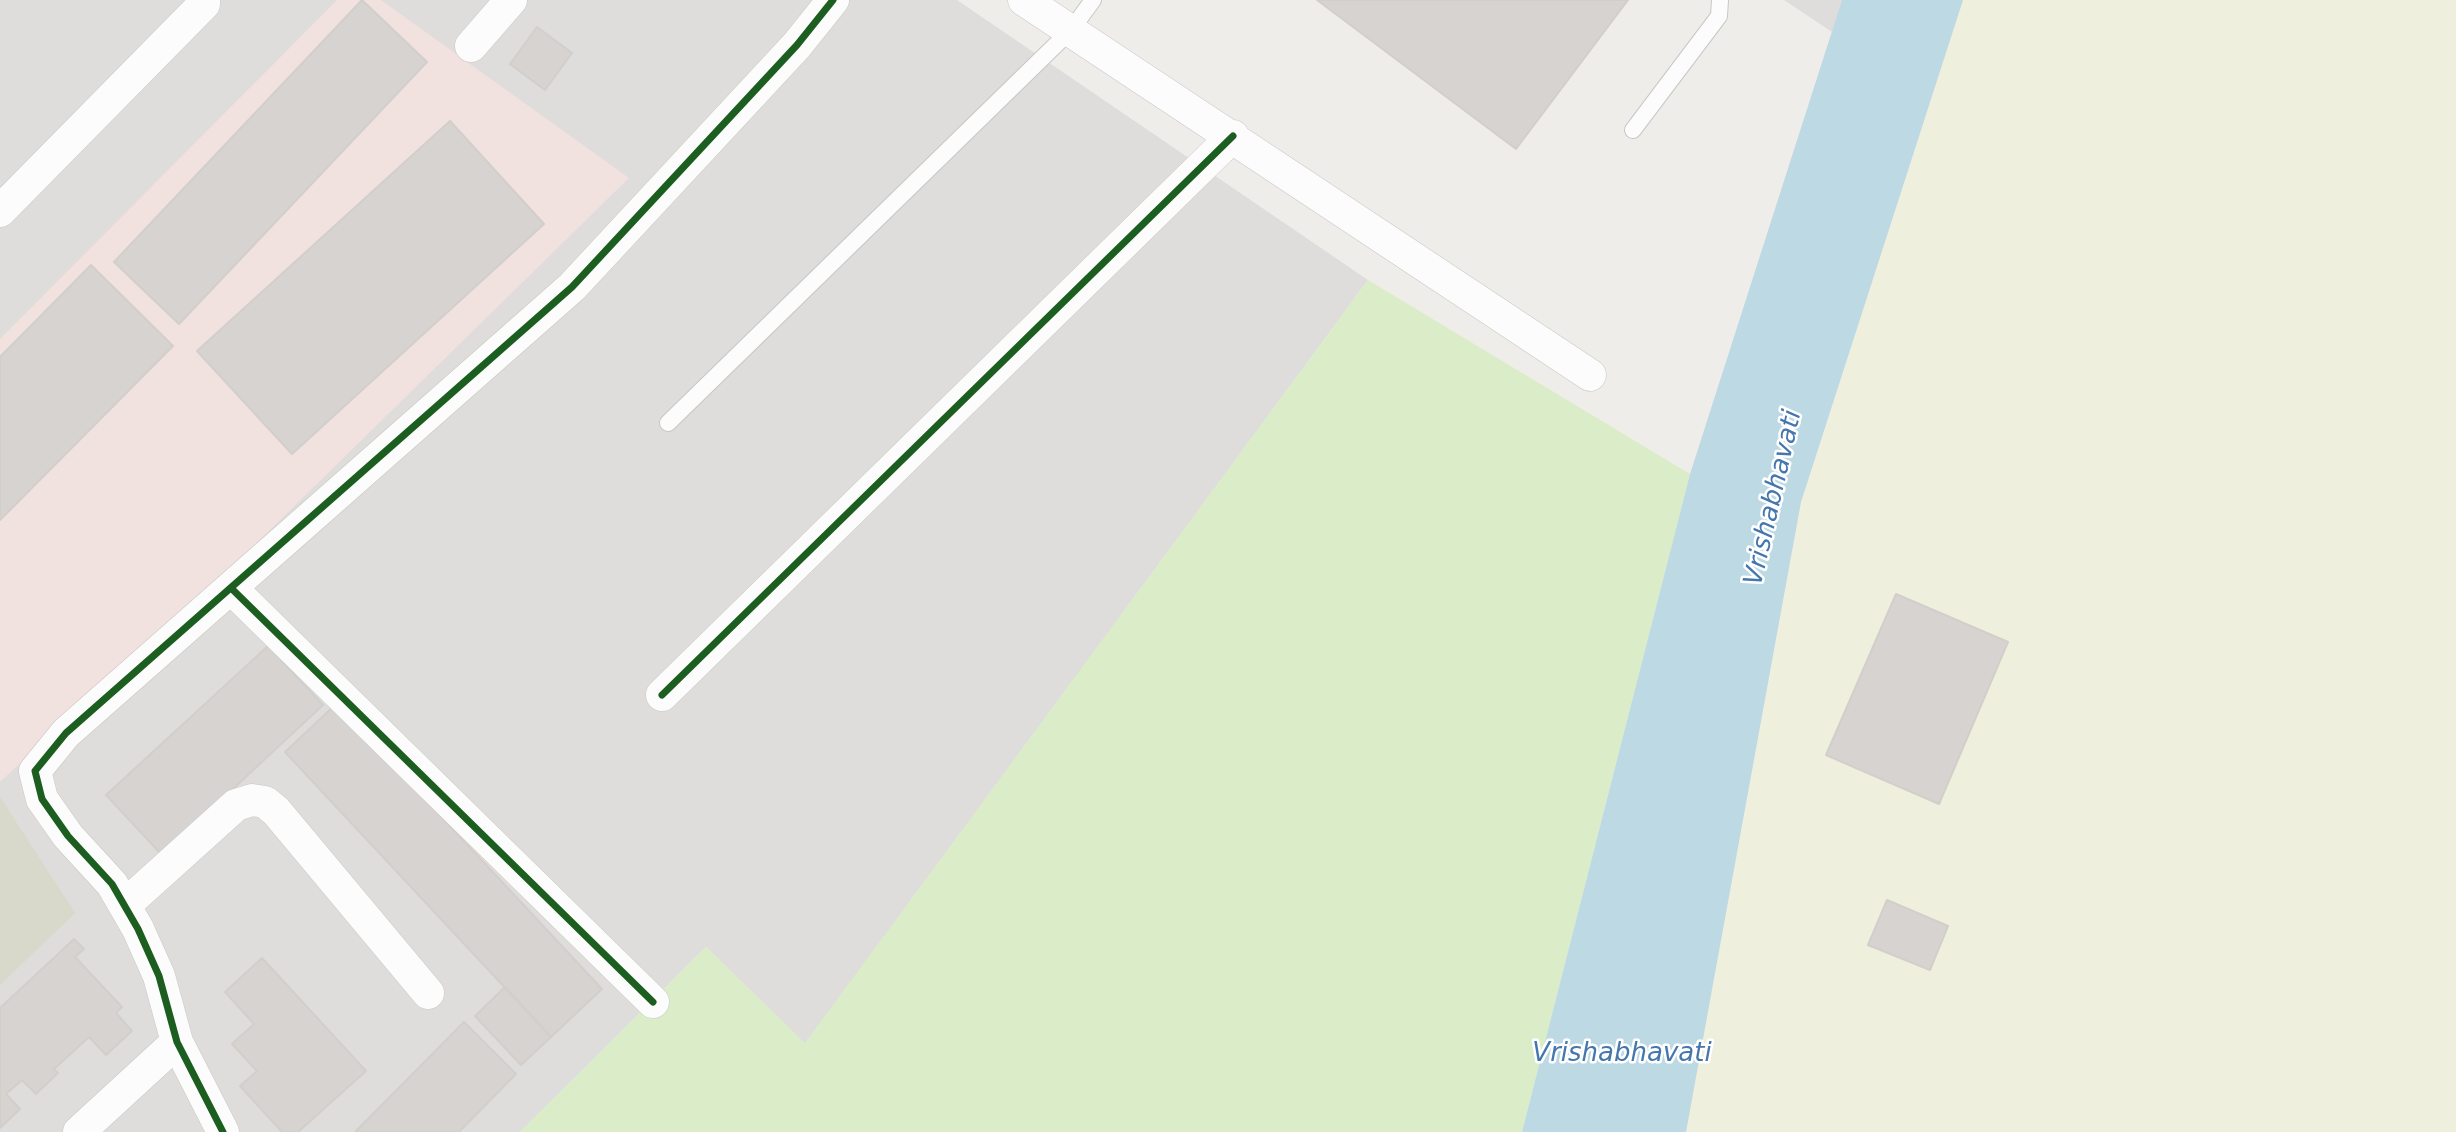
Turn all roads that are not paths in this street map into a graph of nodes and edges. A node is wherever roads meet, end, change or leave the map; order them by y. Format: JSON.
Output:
{"nodes":[{"id":1,"x":204,"y":0,"type":"edge"},
{"id":2,"x":511,"y":0,"type":"edge"},
{"id":3,"x":833,"y":0,"type":"edge"},
{"id":4,"x":1024,"y":0,"type":"edge"},
{"id":5,"x":1093,"y":0,"type":"edge"},
{"id":6,"x":1720,"y":0,"type":"edge"},
{"id":7,"x":1071,"y":30,"type":"junction"},
{"id":8,"x":471,"y":46,"type":"dead end"},
{"id":9,"x":1633,"y":130,"type":"dead end"},
{"id":10,"x":1233,"y":136,"type":"junction"},
{"id":11,"x":0,"y":211,"type":"edge"},
{"id":12,"x":1590,"y":375,"type":"dead end"},
{"id":13,"x":668,"y":423,"type":"dead end"},
{"id":14,"x":230,"y":588,"type":"junction"},
{"id":15,"x":662,"y":695,"type":"dead end"},
{"id":16,"x":125,"y":905,"type":"junction"},
{"id":17,"x":428,"y":993,"type":"dead end"},
{"id":18,"x":653,"y":1002,"type":"dead end"},
{"id":19,"x":177,"y":1042,"type":"junction"},
{"id":20,"x":79,"y":1132,"type":"edge"},
{"id":21,"x":223,"y":1132,"type":"edge"}],
"edges":[{"from":1,"to":11,"type":"street"},
{"from":2,"to":8,"type":"street"},
{"from":3,"to":14,"type":"street"},
{"from":4,"to":7,"type":"street"},
{"from":5,"to":7,"type":"lane"},
{"from":6,"to":9,"type":"lane"},
{"from":7,"to":10,"type":"street"},
{"from":7,"to":13,"type":"lane"},
{"from":10,"to":12,"type":"street"},
{"from":10,"to":15,"type":"street"},
{"from":14,"to":16,"type":"street"},
{"from":14,"to":18,"type":"street"},
{"from":16,"to":17,"type":"street"},
{"from":16,"to":19,"type":"street"},
{"from":19,"to":20,"type":"street"},
{"from":19,"to":21,"type":"street"}]}
